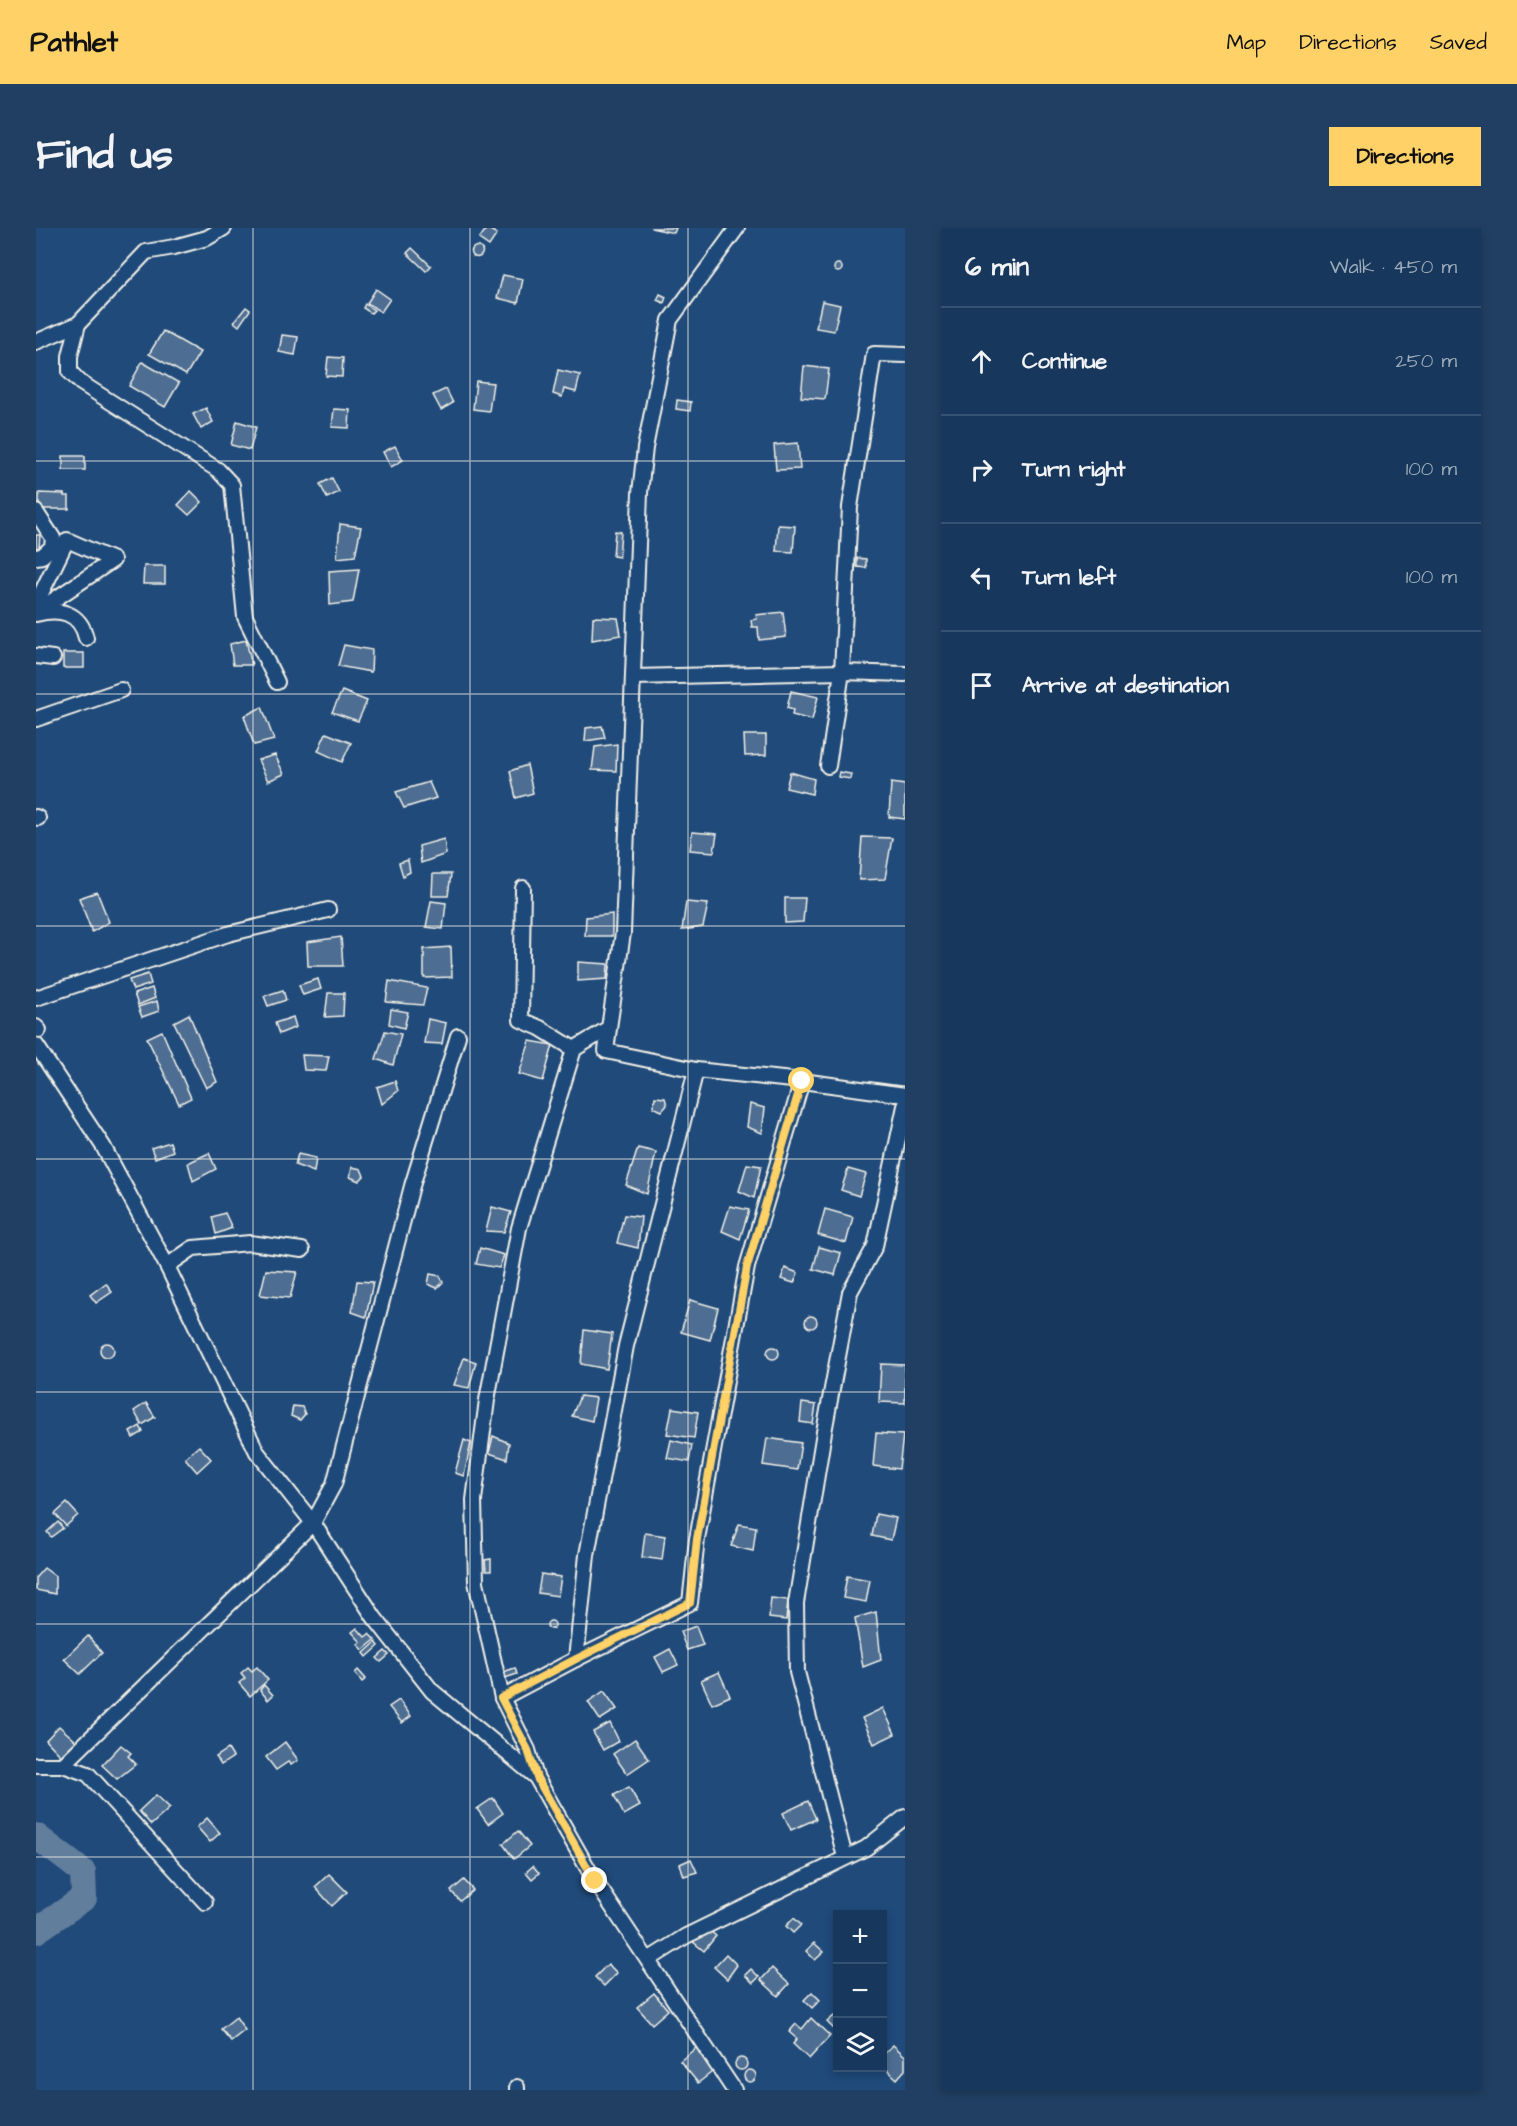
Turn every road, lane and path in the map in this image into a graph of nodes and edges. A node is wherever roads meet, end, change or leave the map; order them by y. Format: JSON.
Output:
{"nodes":[{"id":1,"x":224,"y":228,"type":"edge"},
{"id":2,"x":737,"y":228,"type":"edge"},
{"id":3,"x":78,"y":324,"type":"junction"},
{"id":4,"x":36,"y":342,"type":"edge"},
{"id":5,"x":905,"y":355,"type":"edge"},
{"id":6,"x":36,"y":512,"type":"edge"},
{"id":7,"x":36,"y":557,"type":"edge"},
{"id":8,"x":36,"y":604,"type":"edge"},
{"id":9,"x":36,"y":613,"type":"edge"},
{"id":10,"x":86,"y":638,"type":"dead end"},
{"id":11,"x":36,"y":656,"type":"edge"},
{"id":12,"x":53,"y":658,"type":"dead end"},
{"id":13,"x":842,"y":672,"type":"junction"},
{"id":14,"x":905,"y":674,"type":"edge"},
{"id":15,"x":634,"y":677,"type":"junction"},
{"id":16,"x":277,"y":682,"type":"dead end"},
{"id":17,"x":121,"y":690,"type":"dead end"},
{"id":18,"x":36,"y":719,"type":"edge"},
{"id":19,"x":828,"y":766,"type":"dead end"},
{"id":20,"x":523,"y":888,"type":"dead end"},
{"id":21,"x":328,"y":910,"type":"dead end"},
{"id":22,"x":36,"y":998,"type":"edge"},
{"id":23,"x":609,"y":1028,"type":"junction"},
{"id":24,"x":458,"y":1036,"type":"dead end"},
{"id":25,"x":36,"y":1045,"type":"edge"},
{"id":26,"x":574,"y":1049,"type":"junction"},
{"id":27,"x":696,"y":1070,"type":"junction"},
{"id":28,"x":802,"y":1081,"type":"junction"},
{"id":29,"x":905,"y":1095,"type":"edge"},
{"id":30,"x":905,"y":1106,"type":"edge"},
{"id":31,"x":302,"y":1250,"type":"dead end"},
{"id":32,"x":167,"y":1266,"type":"junction"},
{"id":33,"x":313,"y":1523,"type":"junction"},
{"id":34,"x":576,"y":1659,"type":"junction"},
{"id":35,"x":501,"y":1698,"type":"junction"},
{"id":36,"x":63,"y":1764,"type":"junction"},
{"id":37,"x":36,"y":1765,"type":"edge"},
{"id":38,"x":537,"y":1778,"type":"junction"},
{"id":39,"x":905,"y":1817,"type":"edge"},
{"id":40,"x":845,"y":1857,"type":"junction"},
{"id":41,"x":205,"y":1902,"type":"dead end"},
{"id":42,"x":648,"y":1960,"type":"junction"},
{"id":43,"x":734,"y":2090,"type":"edge"}],
"edges":[{"from":1,"to":3,"type":"street"},
{"from":2,"to":15,"type":"street"},
{"from":3,"to":4,"type":"street"},
{"from":3,"to":16,"type":"street"},
{"from":5,"to":13,"type":"street"},
{"from":6,"to":7,"type":"street"},
{"from":8,"to":9,"type":"street"},
{"from":9,"to":10,"type":"street"},
{"from":11,"to":12,"type":"street"},
{"from":13,"to":14,"type":"street"},
{"from":13,"to":15,"type":"street"},
{"from":13,"to":19,"type":"street"},
{"from":15,"to":23,"type":"street"},
{"from":17,"to":18,"type":"street"},
{"from":20,"to":26,"type":"street"},
{"from":21,"to":22,"type":"street"},
{"from":23,"to":26,"type":"street"},
{"from":23,"to":27,"type":"street"},
{"from":24,"to":33,"type":"street"},
{"from":25,"to":32,"type":"street"},
{"from":26,"to":35,"type":"street"},
{"from":27,"to":28,"type":"street"},
{"from":27,"to":34,"type":"street"},
{"from":28,"to":29,"type":"street"},
{"from":28,"to":34,"type":"street"},
{"from":30,"to":40,"type":"street"},
{"from":31,"to":32,"type":"street"},
{"from":32,"to":33,"type":"street"},
{"from":33,"to":36,"type":"street"},
{"from":33,"to":38,"type":"street"},
{"from":34,"to":35,"type":"street"},
{"from":35,"to":38,"type":"street"},
{"from":36,"to":37,"type":"street"},
{"from":36,"to":41,"type":"street"},
{"from":38,"to":42,"type":"street"},
{"from":39,"to":40,"type":"street"},
{"from":40,"to":42,"type":"street"},
{"from":42,"to":43,"type":"street"}]}
